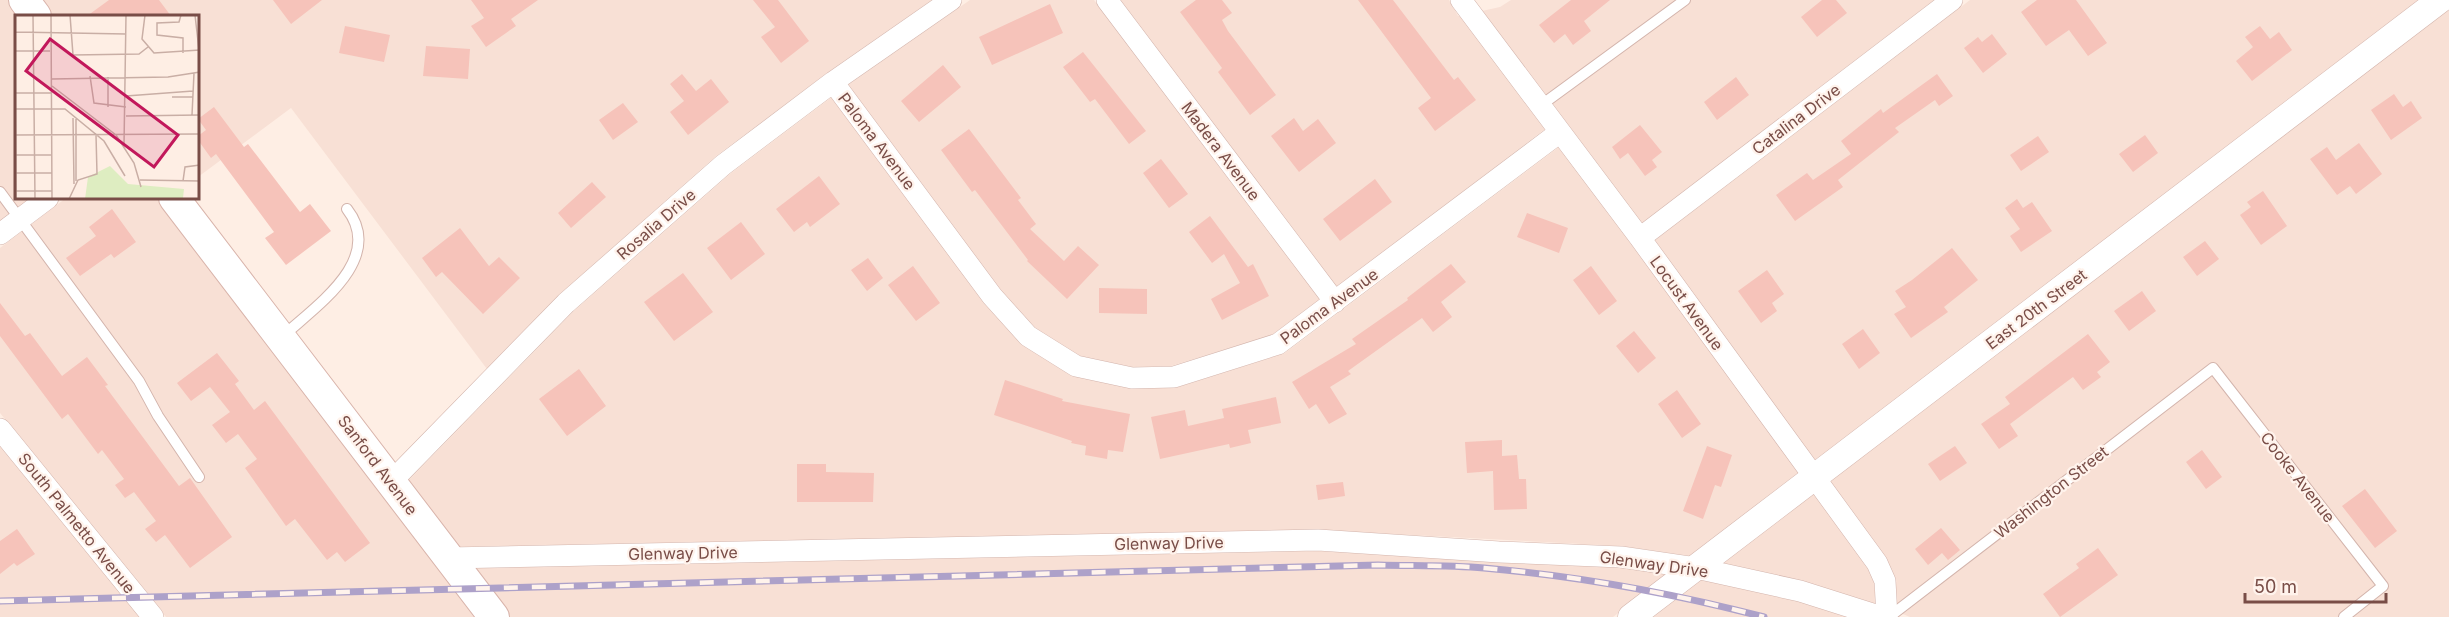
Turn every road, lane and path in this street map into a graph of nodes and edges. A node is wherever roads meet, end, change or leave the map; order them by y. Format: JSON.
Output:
{"nodes":[{"id":1,"x":24,"y":0,"type":"edge"},
{"id":2,"x":951,"y":0,"type":"edge"},
{"id":3,"x":1107,"y":0,"type":"edge"},
{"id":4,"x":1685,"y":0,"type":"edge"},
{"id":5,"x":1952,"y":0,"type":"edge"},
{"id":6,"x":2440,"y":0,"type":"edge"},
{"id":7,"x":1469,"y":1,"type":"edge"},
{"id":8,"x":35,"y":15,"type":"edge"},
{"id":9,"x":833,"y":82,"type":"junction"},
{"id":10,"x":1540,"y":106,"type":"junction"},
{"id":11,"x":1560,"y":132,"type":"junction"},
{"id":12,"x":0,"y":192,"type":"edge"},
{"id":13,"x":45,"y":200,"type":"edge"},
{"id":14,"x":176,"y":200,"type":"edge"},
{"id":15,"x":347,"y":209,"type":"dead end"},
{"id":16,"x":20,"y":219,"type":"junction"},
{"id":17,"x":0,"y":234,"type":"edge"},
{"id":18,"x":1640,"y":238,"type":"junction"},
{"id":19,"x":1335,"y":302,"type":"junction"},
{"id":20,"x":281,"y":338,"type":"junction"},
{"id":21,"x":2213,"y":368,"type":"joint"},
{"id":22,"x":0,"y":429,"type":"edge"},
{"id":23,"x":199,"y":477,"type":"dead end"},
{"id":24,"x":1814,"y":478,"type":"junction"},
{"id":25,"x":391,"y":482,"type":"junction"},
{"id":26,"x":448,"y":558,"type":"junction"},
{"id":27,"x":1696,"y":568,"type":"junction"},
{"id":28,"x":153,"y":617,"type":"edge"},
{"id":29,"x":494,"y":617,"type":"edge"},
{"id":30,"x":1631,"y":617,"type":"edge"},
{"id":31,"x":1886,"y":617,"type":"edge"},
{"id":32,"x":2344,"y":617,"type":"edge"}],
"edges":[{"from":1,"to":8,"type":"main road"},
{"from":2,"to":9,"type":"street","name":"Rosalia Drive"},
{"from":3,"to":19,"type":"street","name":"Madera Avenue"},
{"from":4,"to":10,"type":"lane"},
{"from":5,"to":18,"type":"street","name":"Catalina Drive"},
{"from":6,"to":24,"type":"street","name":"East 20th Street"},
{"from":7,"to":10,"type":"street","name":"Locust Avenue"},
{"from":9,"to":19,"type":"street","name":"Paloma Avenue"},
{"from":9,"to":25,"type":"street","name":"Rosalia Drive"},
{"from":10,"to":11,"type":"street","name":"Locust Avenue"},
{"from":11,"to":18,"type":"street","name":"Locust Avenue"},
{"from":11,"to":19,"type":"street","name":"Paloma Avenue"},
{"from":12,"to":16,"type":"lane"},
{"from":13,"to":16,"type":"street"},
{"from":14,"to":20,"type":"main road","name":"Sanford Avenue"},
{"from":15,"to":20,"type":"lane"},
{"from":16,"to":17,"type":"street"},
{"from":16,"to":23,"type":"lane"},
{"from":18,"to":24,"type":"street","name":"Locust Avenue"},
{"from":20,"to":25,"type":"main road","name":"Sanford Avenue"},
{"from":21,"to":31,"type":"lane","name":"Washington Street"},
{"from":21,"to":32,"type":"lane","name":"Cooke Avenue"},
{"from":22,"to":28,"type":"street","name":"South Palmetto Avenue"},
{"from":24,"to":27,"type":"street","name":"East 20th Street"},
{"from":24,"to":31,"type":"street","name":"Locust Avenue"},
{"from":25,"to":26,"type":"main road","name":"Sanford Avenue"},
{"from":26,"to":27,"type":"street","name":"Glenway Drive"},
{"from":26,"to":29,"type":"main road","name":"Sanford Avenue"},
{"from":27,"to":30,"type":"street","name":"East 20th Street"},
{"from":27,"to":31,"type":"street","name":"Glenway Drive"}]}
